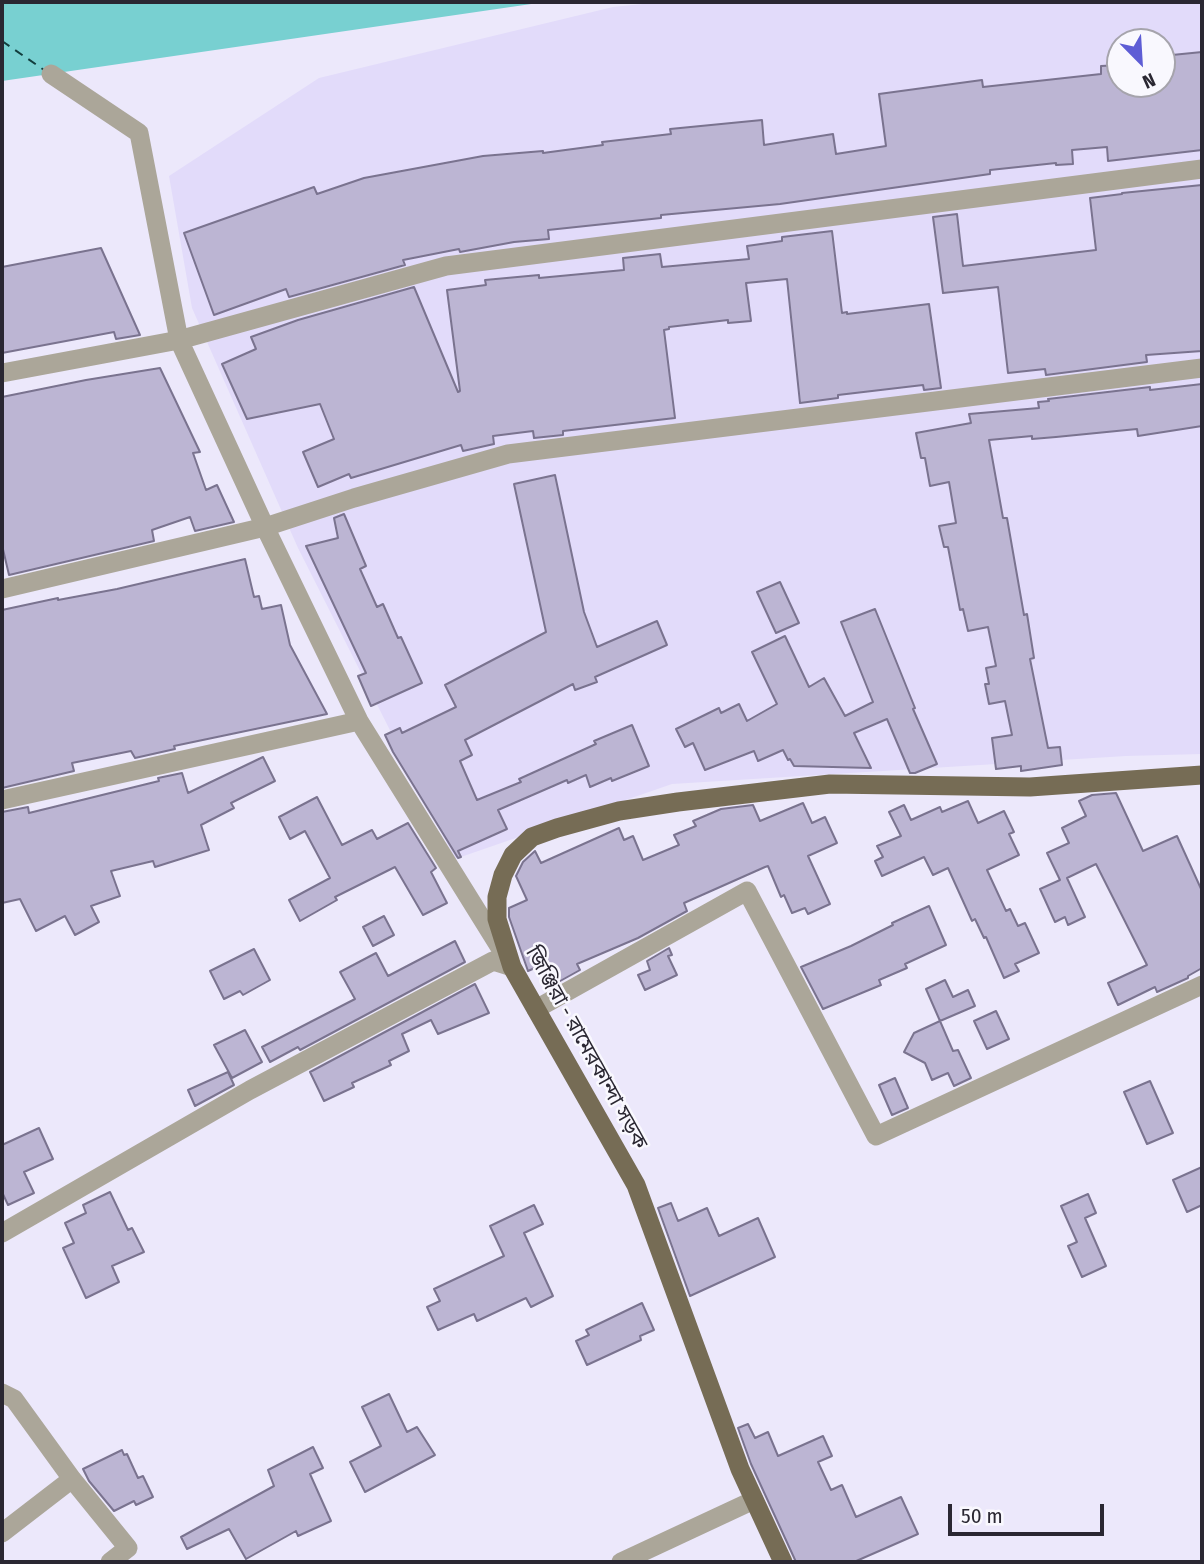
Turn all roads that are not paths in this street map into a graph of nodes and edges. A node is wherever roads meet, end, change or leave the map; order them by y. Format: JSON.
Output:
{"nodes":[{"id":1,"x":51,"y":74,"type":"dead end"},
{"id":2,"x":1202,"y":169,"type":"edge"},
{"id":3,"x":179,"y":340,"type":"junction"},
{"id":4,"x":1202,"y":368,"type":"edge"},
{"id":5,"x":2,"y":373,"type":"edge"},
{"id":6,"x":265,"y":527,"type":"junction"},
{"id":7,"x":2,"y":589,"type":"edge"},
{"id":8,"x":359,"y":721,"type":"junction"},
{"id":9,"x":1202,"y":775,"type":"edge"},
{"id":10,"x":2,"y":800,"type":"edge"},
{"id":11,"x":512,"y":967,"type":"junction"},
{"id":12,"x":1202,"y":985,"type":"edge"},
{"id":13,"x":536,"y":1009,"type":"junction"},
{"id":14,"x":2,"y":1233,"type":"edge"},
{"id":15,"x":2,"y":1393,"type":"edge"},
{"id":16,"x":72,"y":1479,"type":"junction"},
{"id":17,"x":754,"y":1500,"type":"junction"},
{"id":18,"x":2,"y":1533,"type":"edge"},
{"id":19,"x":110,"y":1562,"type":"edge"},
{"id":20,"x":621,"y":1562,"type":"edge"},
{"id":21,"x":783,"y":1562,"type":"edge"}],
"edges":[{"from":1,"to":3,"type":"street"},
{"from":2,"to":3,"type":"street"},
{"from":3,"to":5,"type":"street"},
{"from":3,"to":6,"type":"street"},
{"from":4,"to":6,"type":"street"},
{"from":6,"to":7,"type":"street"},
{"from":6,"to":8,"type":"street"},
{"from":8,"to":10,"type":"street"},
{"from":8,"to":11,"type":"street"},
{"from":9,"to":11,"type":"main road","name":"জিঞ্জিরা - রামেরকান্দা সড়ক"},
{"from":11,"to":13,"type":"main road","name":"জিঞ্জিরা - রামেরকান্দা সড়ক"},
{"from":11,"to":14,"type":"street"},
{"from":12,"to":13,"type":"street"},
{"from":13,"to":17,"type":"main road","name":"জিঞ্জিরা - রামেরকান্দা সড়ক"},
{"from":15,"to":16,"type":"street"},
{"from":16,"to":18,"type":"street"},
{"from":16,"to":19,"type":"street"},
{"from":17,"to":20,"type":"street"},
{"from":17,"to":21,"type":"main road","name":"জিঞ্জিরা - রামেরকান্দা সড়ক"}]}
